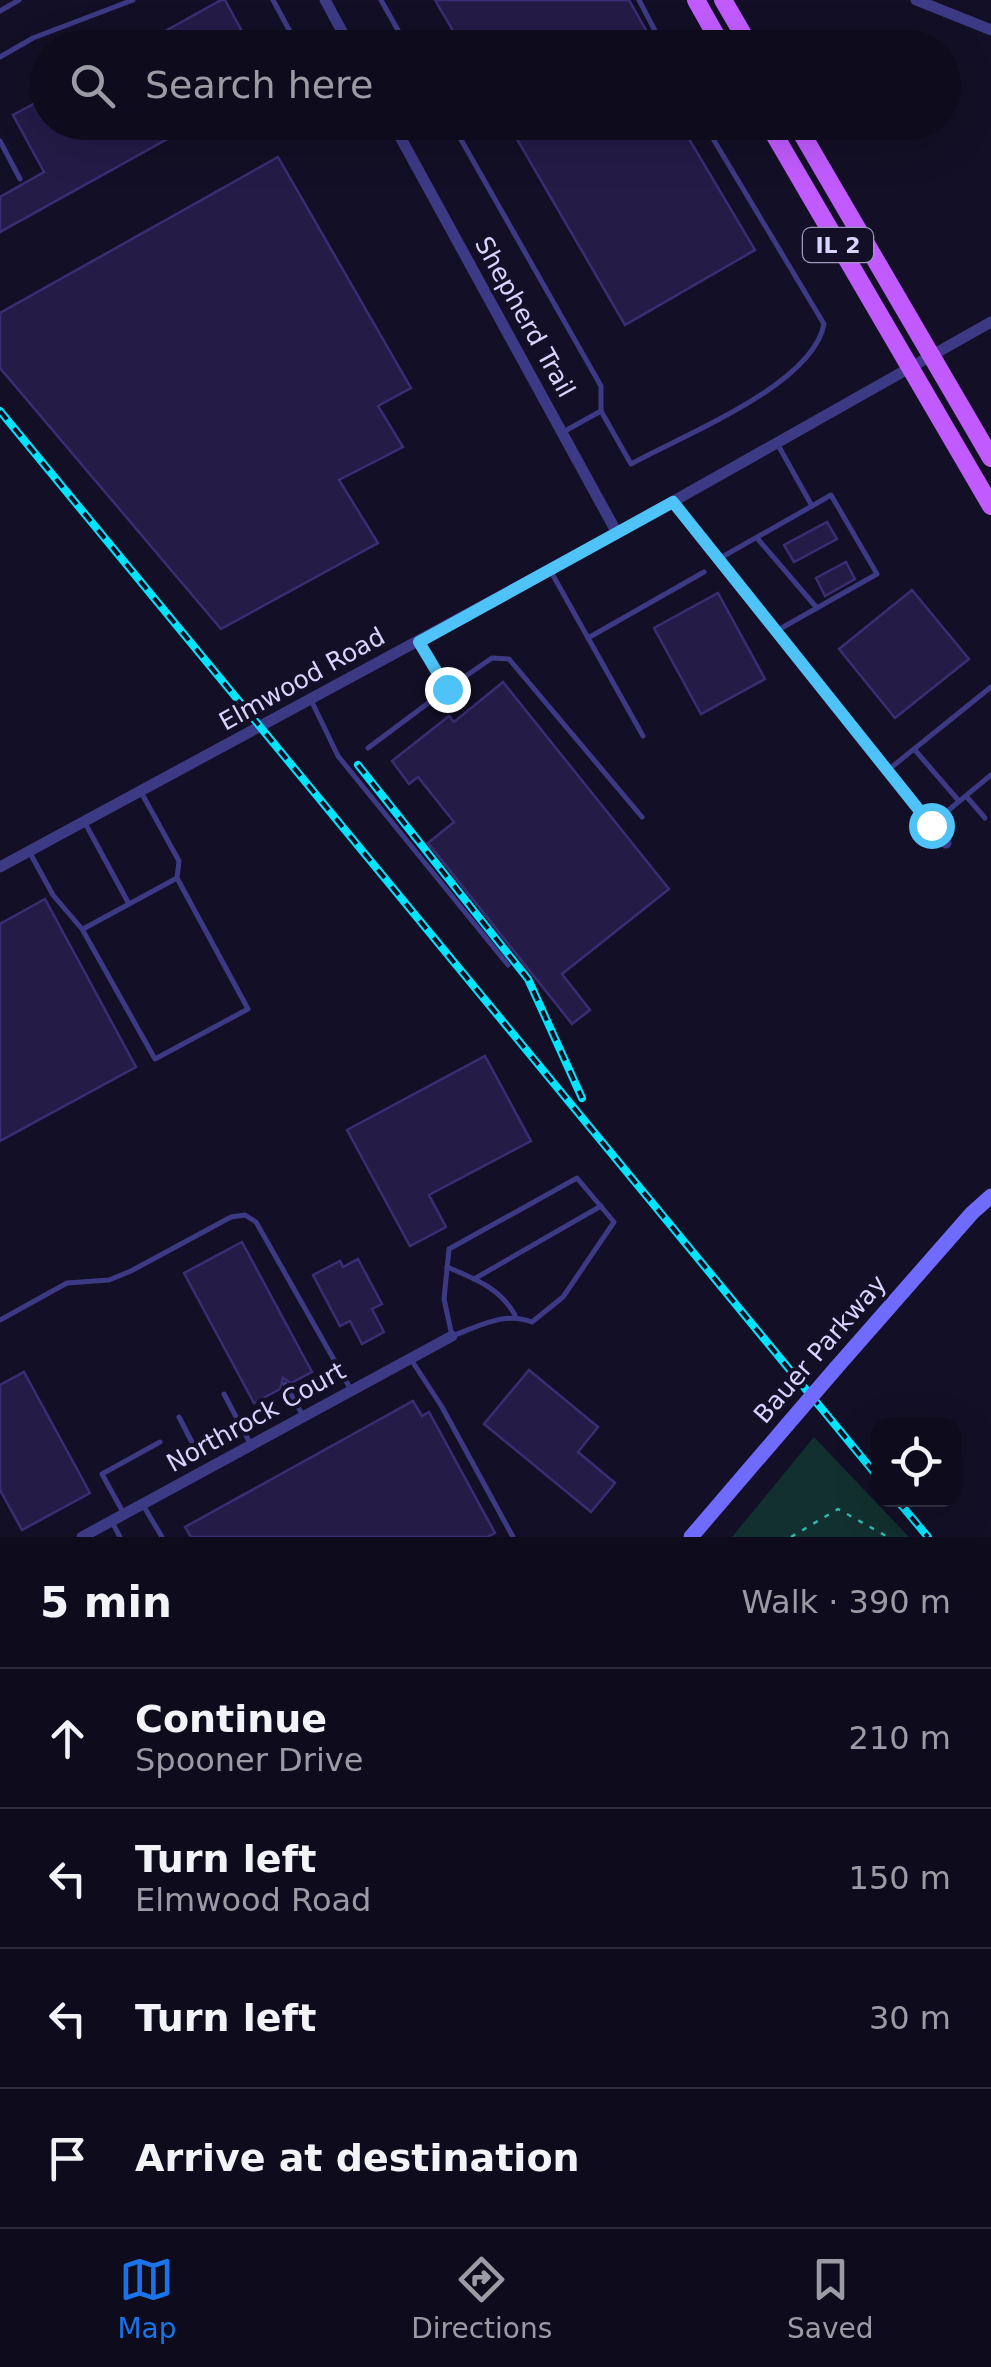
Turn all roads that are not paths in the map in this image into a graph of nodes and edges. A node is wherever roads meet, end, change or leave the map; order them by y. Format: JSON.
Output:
{"nodes":[{"id":1,"x":19,"y":0,"type":"edge"},
{"id":2,"x":132,"y":0,"type":"edge"},
{"id":3,"x":272,"y":0,"type":"edge"},
{"id":4,"x":325,"y":0,"type":"edge"},
{"id":5,"x":381,"y":0,"type":"edge"},
{"id":6,"x":639,"y":0,"type":"edge"},
{"id":7,"x":696,"y":0,"type":"edge"},
{"id":8,"x":723,"y":0,"type":"edge"},
{"id":9,"x":916,"y":0,"type":"edge"},
{"id":10,"x":0,"y":11,"type":"edge"},
{"id":11,"x":53,"y":30,"type":"edge"},
{"id":12,"x":288,"y":30,"type":"edge"},
{"id":13,"x":339,"y":30,"type":"edge"},
{"id":14,"x":398,"y":30,"type":"edge"},
{"id":15,"x":655,"y":30,"type":"edge"},
{"id":16,"x":713,"y":30,"type":"edge"},
{"id":17,"x":740,"y":30,"type":"edge"},
{"id":18,"x":991,"y":30,"type":"edge"},
{"id":19,"x":30,"y":39,"type":"edge"},
{"id":20,"x":0,"y":58,"type":"edge"},
{"id":21,"x":0,"y":140,"type":"edge"},
{"id":22,"x":402,"y":140,"type":"edge"},
{"id":23,"x":461,"y":140,"type":"edge"},
{"id":24,"x":714,"y":140,"type":"edge"},
{"id":25,"x":778,"y":140,"type":"edge"},
{"id":26,"x":806,"y":140,"type":"edge"},
{"id":27,"x":20,"y":179,"type":"dead end"},
{"id":28,"x":991,"y":322,"type":"edge"},
{"id":29,"x":931,"y":355,"type":"junction"},
{"id":30,"x":910,"y":367,"type":"junction"},
{"id":31,"x":600,"y":411,"type":"junction"},
{"id":32,"x":562,"y":432,"type":"junction"},
{"id":33,"x":776,"y":442,"type":"junction"},
{"id":34,"x":991,"y":458,"type":"edge"},
{"id":35,"x":673,"y":502,"type":"junction"},
{"id":36,"x":812,"y":506,"type":"junction"},
{"id":37,"x":991,"y":506,"type":"edge"},
{"id":38,"x":618,"y":534,"type":"junction"},
{"id":39,"x":757,"y":538,"type":"junction"},
{"id":40,"x":719,"y":559,"type":"junction"},
{"id":41,"x":550,"y":570,"type":"junction"},
{"id":42,"x":704,"y":572,"type":"dead end"},
{"id":43,"x":816,"y":608,"type":"junction"},
{"id":44,"x":776,"y":631,"type":"junction"},
{"id":45,"x":588,"y":638,"type":"junction"},
{"id":46,"x":419,"y":642,"type":"junction"},
{"id":47,"x":991,"y":687,"type":"edge"},
{"id":48,"x":447,"y":689,"type":"junction"},
{"id":49,"x":311,"y":700,"type":"junction"},
{"id":50,"x":643,"y":736,"type":"dead end"},
{"id":51,"x":368,"y":748,"type":"dead end"},
{"id":52,"x":914,"y":748,"type":"junction"},
{"id":53,"x":887,"y":770,"type":"junction"},
{"id":54,"x":991,"y":775,"type":"edge"},
{"id":55,"x":141,"y":792,"type":"junction"},
{"id":56,"x":966,"y":796,"type":"junction"},
{"id":57,"x":959,"y":802,"type":"junction"},
{"id":58,"x":642,"y":817,"type":"dead end"},
{"id":59,"x":985,"y":818,"type":"dead end"},
{"id":60,"x":85,"y":822,"type":"junction"},
{"id":61,"x":931,"y":825,"type":"junction"},
{"id":62,"x":946,"y":843,"type":"dead end"},
{"id":63,"x":30,"y":852,"type":"junction"},
{"id":64,"x":0,"y":868,"type":"edge"},
{"id":65,"x":176,"y":878,"type":"junction"},
{"id":66,"x":129,"y":904,"type":"junction"},
{"id":67,"x":82,"y":930,"type":"junction"},
{"id":68,"x":508,"y":965,"type":"dead end"},
{"id":69,"x":991,"y":1196,"type":"edge"},
{"id":70,"x":600,"y":1206,"type":"junction"},
{"id":71,"x":448,"y":1267,"type":"junction"},
{"id":72,"x":474,"y":1279,"type":"junction"},
{"id":73,"x":515,"y":1315,"type":"junction"},
{"id":74,"x":0,"y":1320,"type":"edge"},
{"id":75,"x":452,"y":1336,"type":"junction"},
{"id":76,"x":410,"y":1359,"type":"junction"},
{"id":77,"x":286,"y":1384,"type":"dead end"},
{"id":78,"x":352,"y":1391,"type":"junction"},
{"id":79,"x":224,"y":1394,"type":"dead end"},
{"id":80,"x":178,"y":1417,"type":"dead end"},
{"id":81,"x":304,"y":1417,"type":"junction"},
{"id":82,"x":241,"y":1425,"type":"junction"},
{"id":83,"x":160,"y":1442,"type":"dead end"},
{"id":84,"x":252,"y":1445,"type":"junction"},
{"id":85,"x":143,"y":1504,"type":"junction"},
{"id":86,"x":124,"y":1514,"type":"junction"},
{"id":87,"x":112,"y":1521,"type":"junction"},
{"id":88,"x":82,"y":1537,"type":"edge"},
{"id":89,"x":120,"y":1537,"type":"edge"},
{"id":90,"x":162,"y":1537,"type":"edge"},
{"id":91,"x":512,"y":1537,"type":"edge"},
{"id":92,"x":691,"y":1537,"type":"edge"}],
"edges":[{"from":1,"to":10,"type":"lane"},
{"from":2,"to":11,"type":"lane"},
{"from":3,"to":12,"type":"lane"},
{"from":4,"to":13,"type":"street"},
{"from":5,"to":14,"type":"lane"},
{"from":6,"to":15,"type":"lane"},
{"from":7,"to":16,"type":"main road"},
{"from":8,"to":17,"type":"main road"},
{"from":9,"to":18,"type":"street"},
{"from":19,"to":20,"type":"lane"},
{"from":21,"to":27,"type":"lane"},
{"from":22,"to":32,"type":"street","name":"Shepherd Trail"},
{"from":23,"to":31,"type":"lane"},
{"from":24,"to":31,"type":"lane"},
{"from":25,"to":30,"type":"main road","number":"IL 2"},
{"from":26,"to":29,"type":"main road","number":"IL 2"},
{"from":28,"to":29,"type":"street","name":"Elmwood Road"},
{"from":29,"to":30,"type":"street","name":"Elmwood Road"},
{"from":29,"to":34,"type":"main road","number":"IL 2"},
{"from":30,"to":33,"type":"street","name":"Elmwood Road"},
{"from":30,"to":37,"type":"main road","number":"IL 2"},
{"from":31,"to":32,"type":"lane"},
{"from":32,"to":38,"type":"street","name":"Shepherd Trail"},
{"from":33,"to":35,"type":"street","name":"Elmwood Road"},
{"from":33,"to":36,"type":"lane"},
{"from":35,"to":38,"type":"street","name":"Elmwood Road"},
{"from":35,"to":40,"type":"street"},
{"from":36,"to":39,"type":"lane"},
{"from":36,"to":43,"type":"lane"},
{"from":38,"to":41,"type":"street","name":"Elmwood Road"},
{"from":39,"to":40,"type":"lane"},
{"from":39,"to":43,"type":"lane"},
{"from":40,"to":44,"type":"street"},
{"from":41,"to":45,"type":"lane"},
{"from":41,"to":46,"type":"street","name":"Elmwood Road"},
{"from":42,"to":45,"type":"lane"},
{"from":43,"to":44,"type":"lane"},
{"from":44,"to":53,"type":"street"},
{"from":45,"to":50,"type":"lane"},
{"from":46,"to":48,"type":"lane"},
{"from":46,"to":49,"type":"street","name":"Elmwood Road"},
{"from":47,"to":52,"type":"lane"},
{"from":48,"to":51,"type":"lane"},
{"from":48,"to":58,"type":"lane"},
{"from":49,"to":55,"type":"street","name":"Elmwood Road"},
{"from":49,"to":68,"type":"lane"},
{"from":52,"to":53,"type":"lane"},
{"from":52,"to":57,"type":"lane"},
{"from":53,"to":61,"type":"street"},
{"from":54,"to":56,"type":"lane"},
{"from":55,"to":60,"type":"street","name":"Elmwood Road"},
{"from":55,"to":65,"type":"lane"},
{"from":56,"to":57,"type":"lane"},
{"from":56,"to":59,"type":"lane"},
{"from":57,"to":61,"type":"lane"},
{"from":60,"to":63,"type":"street","name":"Elmwood Road"},
{"from":60,"to":66,"type":"lane"},
{"from":61,"to":62,"type":"street"},
{"from":63,"to":64,"type":"street","name":"Elmwood Road"},
{"from":63,"to":67,"type":"lane"},
{"from":65,"to":66,"type":"lane"},
{"from":65,"to":67,"type":"lane"},
{"from":66,"to":67,"type":"lane"},
{"from":69,"to":92,"type":"main road","name":"Bauer Parkway","bridge":true},
{"from":70,"to":71,"type":"lane"},
{"from":70,"to":72,"type":"lane"},
{"from":70,"to":73,"type":"lane"},
{"from":71,"to":72,"type":"lane"},
{"from":71,"to":75,"type":"lane"},
{"from":72,"to":73,"type":"lane"},
{"from":73,"to":75,"type":"lane"},
{"from":74,"to":78,"type":"lane"},
{"from":75,"to":76,"type":"street","name":"Northrock Court"},
{"from":76,"to":78,"type":"street","name":"Northrock Court"},
{"from":76,"to":91,"type":"lane"},
{"from":77,"to":81,"type":"lane"},
{"from":78,"to":81,"type":"street","name":"Northrock Court"},
{"from":79,"to":82,"type":"lane"},
{"from":80,"to":82,"type":"lane"},
{"from":81,"to":84,"type":"street","name":"Northrock Court"},
{"from":82,"to":84,"type":"lane"},
{"from":83,"to":86,"type":"lane"},
{"from":84,"to":85,"type":"street","name":"Northrock Court"},
{"from":85,"to":86,"type":"street","name":"Northrock Court"},
{"from":85,"to":90,"type":"lane"},
{"from":86,"to":87,"type":"street","name":"Northrock Court"},
{"from":87,"to":88,"type":"street","name":"Northrock Court"},
{"from":87,"to":89,"type":"lane"}]}
